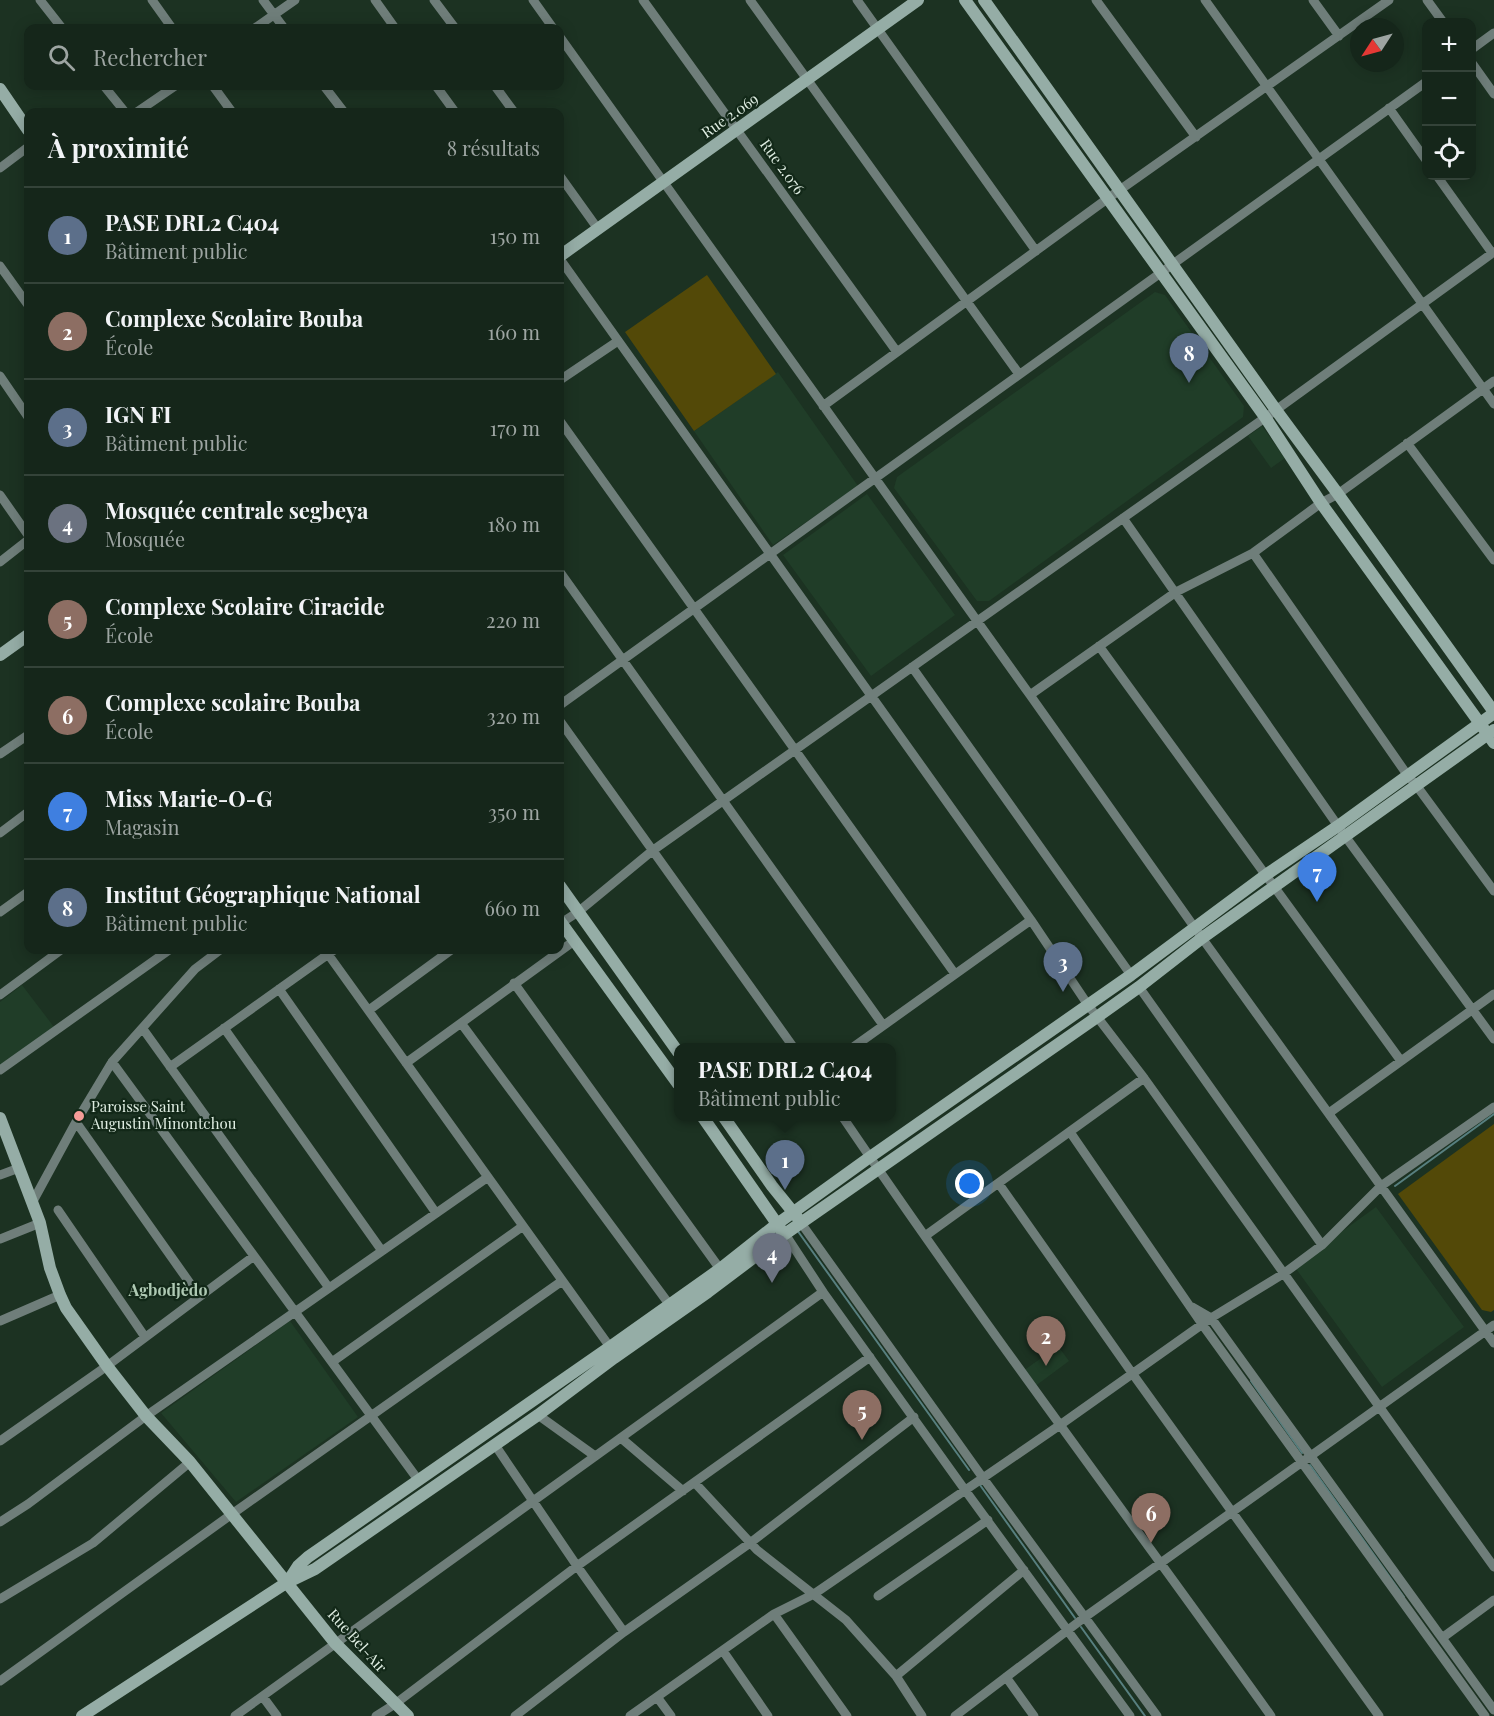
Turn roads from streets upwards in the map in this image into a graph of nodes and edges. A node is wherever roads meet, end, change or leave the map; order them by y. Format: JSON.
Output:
{"nodes":[{"id":1,"x":40,"y":0,"type":"edge"},
{"id":2,"x":152,"y":0,"type":"edge"},
{"id":3,"x":263,"y":0,"type":"edge"},
{"id":4,"x":295,"y":0,"type":"edge"},
{"id":5,"x":375,"y":0,"type":"edge"},
{"id":6,"x":434,"y":0,"type":"edge"},
{"id":7,"x":533,"y":0,"type":"edge"},
{"id":8,"x":643,"y":0,"type":"edge"},
{"id":9,"x":750,"y":0,"type":"edge"},
{"id":10,"x":857,"y":0,"type":"edge"},
{"id":11,"x":918,"y":0,"type":"edge"},
{"id":12,"x":965,"y":0,"type":"edge"},
{"id":13,"x":984,"y":0,"type":"edge"},
{"id":14,"x":1096,"y":0,"type":"edge"},
{"id":15,"x":1204,"y":0,"type":"edge"},
{"id":16,"x":1313,"y":0,"type":"edge"},
{"id":17,"x":1389,"y":0,"type":"edge"},
{"id":18,"x":1427,"y":0,"type":"edge"},
{"id":19,"x":274,"y":15,"type":"junction"},
{"id":20,"x":1440,"y":18,"type":"edge"},
{"id":21,"x":59,"y":24,"type":"edge"},
{"id":22,"x":169,"y":24,"type":"edge"},
{"id":23,"x":261,"y":24,"type":"edge"},
{"id":24,"x":281,"y":24,"type":"edge"},
{"id":25,"x":392,"y":24,"type":"edge"},
{"id":26,"x":451,"y":24,"type":"edge"},
{"id":27,"x":550,"y":24,"type":"edge"},
{"id":28,"x":878,"y":29,"type":"junction"},
{"id":29,"x":1494,"y":33,"type":"edge"},
{"id":30,"x":1339,"y":36,"type":"junction"},
{"id":31,"x":564,"y":43,"type":"edge"},
{"id":32,"x":1476,"y":46,"type":"edge"},
{"id":33,"x":1476,"y":69,"type":"edge"},
{"id":34,"x":807,"y":79,"type":"junction"},
{"id":35,"x":1422,"y":85,"type":"edge"},
{"id":36,"x":1267,"y":87,"type":"junction"},
{"id":37,"x":0,"y":90,"type":"edge"},
{"id":38,"x":107,"y":90,"type":"edge"},
{"id":39,"x":169,"y":90,"type":"edge"},
{"id":40,"x":216,"y":90,"type":"edge"},
{"id":41,"x":327,"y":90,"type":"edge"},
{"id":42,"x":439,"y":90,"type":"edge"},
{"id":43,"x":498,"y":90,"type":"edge"},
{"id":44,"x":1494,"y":94,"type":"edge"},
{"id":45,"x":122,"y":108,"type":"edge"},
{"id":46,"x":143,"y":108,"type":"edge"},
{"id":47,"x":229,"y":108,"type":"edge"},
{"id":48,"x":341,"y":108,"type":"edge"},
{"id":49,"x":452,"y":108,"type":"edge"},
{"id":50,"x":511,"y":108,"type":"edge"},
{"id":51,"x":1389,"y":108,"type":"junction"},
{"id":52,"x":24,"y":124,"type":"edge"},
{"id":53,"x":736,"y":130,"type":"junction"},
{"id":54,"x":1196,"y":137,"type":"junction"},
{"id":55,"x":24,"y":150,"type":"edge"},
{"id":56,"x":1422,"y":154,"type":"edge"},
{"id":57,"x":1319,"y":159,"type":"junction"},
{"id":58,"x":0,"y":168,"type":"edge"},
{"id":59,"x":1440,"y":180,"type":"edge"},
{"id":60,"x":564,"y":182,"type":"edge"},
{"id":61,"x":663,"y":182,"type":"junction"},
{"id":62,"x":1120,"y":191,"type":"junction"},
{"id":63,"x":1107,"y":199,"type":"junction"},
{"id":64,"x":598,"y":229,"type":"junction"},
{"id":65,"x":1036,"y":251,"type":"junction"},
{"id":66,"x":1493,"y":253,"type":"edge"},
{"id":67,"x":564,"y":254,"type":"edge"},
{"id":68,"x":564,"y":263,"type":"edge"},
{"id":69,"x":1172,"y":264,"type":"junction"},
{"id":70,"x":0,"y":266,"type":"edge"},
{"id":71,"x":1160,"y":272,"type":"junction"},
{"id":72,"x":24,"y":299,"type":"edge"},
{"id":73,"x":967,"y":301,"type":"junction"},
{"id":74,"x":1423,"y":303,"type":"junction"},
{"id":75,"x":618,"y":341,"type":"junction"},
{"id":76,"x":897,"y":352,"type":"junction"},
{"id":77,"x":1019,"y":374,"type":"junction"},
{"id":78,"x":0,"y":376,"type":"edge"},
{"id":79,"x":564,"y":377,"type":"edge"},
{"id":80,"x":1494,"y":381,"type":"edge"},
{"id":81,"x":1483,"y":389,"type":"junction"},
{"id":82,"x":1494,"y":404,"type":"edge"},
{"id":83,"x":823,"y":406,"type":"junction"},
{"id":84,"x":24,"y":411,"type":"edge"},
{"id":85,"x":1270,"y":413,"type":"junction"},
{"id":86,"x":564,"y":427,"type":"edge"},
{"id":87,"x":1407,"y":443,"type":"junction"},
{"id":88,"x":875,"y":478,"type":"junction"},
{"id":89,"x":1338,"y":494,"type":"junction"},
{"id":90,"x":0,"y":495,"type":"edge"},
{"id":91,"x":1321,"y":503,"type":"junction"},
{"id":92,"x":1123,"y":518,"type":"junction"},
{"id":93,"x":24,"y":529,"type":"edge"},
{"id":94,"x":24,"y":543,"type":"edge"},
{"id":95,"x":770,"y":553,"type":"junction"},
{"id":96,"x":1253,"y":553,"type":"junction"},
{"id":97,"x":1494,"y":560,"type":"edge"},
{"id":98,"x":0,"y":561,"type":"edge"},
{"id":99,"x":564,"y":578,"type":"edge"},
{"id":100,"x":1176,"y":592,"type":"junction"},
{"id":101,"x":695,"y":607,"type":"junction"},
{"id":102,"x":977,"y":621,"type":"junction"},
{"id":103,"x":24,"y":638,"type":"edge"},
{"id":104,"x":1099,"y":646,"type":"junction"},
{"id":105,"x":0,"y":655,"type":"edge"},
{"id":106,"x":621,"y":660,"type":"junction"},
{"id":107,"x":912,"y":667,"type":"junction"},
{"id":108,"x":1030,"y":695,"type":"junction"},
{"id":109,"x":871,"y":696,"type":"junction"},
{"id":110,"x":564,"y":702,"type":"edge"},
{"id":111,"x":1494,"y":712,"type":"edge"},
{"id":112,"x":1480,"y":723,"type":"junction"},
{"id":113,"x":564,"y":727,"type":"edge"},
{"id":114,"x":1492,"y":735,"type":"edge"},
{"id":115,"x":24,"y":738,"type":"edge"},
{"id":116,"x":795,"y":750,"type":"junction"},
{"id":117,"x":0,"y":754,"type":"edge"},
{"id":118,"x":1412,"y":780,"type":"junction"},
{"id":119,"x":722,"y":801,"type":"junction"},
{"id":120,"x":24,"y":815,"type":"edge"},
{"id":121,"x":1342,"y":831,"type":"junction"},
{"id":122,"x":0,"y":833,"type":"edge"},
{"id":123,"x":652,"y":850,"type":"junction"},
{"id":124,"x":1267,"y":874,"type":"junction"},
{"id":125,"x":1274,"y":886,"type":"junction"},
{"id":126,"x":1494,"y":891,"type":"edge"},
{"id":127,"x":564,"y":892,"type":"edge"},
{"id":128,"x":24,"y":895,"type":"edge"},
{"id":129,"x":0,"y":912,"type":"edge"},
{"id":130,"x":578,"y":912,"type":"junction"},
{"id":131,"x":564,"y":920,"type":"edge"},
{"id":132,"x":1031,"y":920,"type":"junction"},
{"id":133,"x":564,"y":928,"type":"edge"},
{"id":134,"x":1198,"y":932,"type":"junction"},
{"id":135,"x":573,"y":941,"type":"junction"},
{"id":136,"x":564,"y":947,"type":"edge"},
{"id":137,"x":56,"y":954,"type":"edge"},
{"id":138,"x":163,"y":954,"type":"edge"},
{"id":139,"x":215,"y":954,"type":"edge"},
{"id":140,"x":325,"y":954,"type":"edge"},
{"id":141,"x":331,"y":954,"type":"edge"},
{"id":142,"x":446,"y":954,"type":"edge"},
{"id":143,"x":555,"y":954,"type":"edge"},
{"id":144,"x":955,"y":974,"type":"junction"},
{"id":145,"x":1131,"y":975,"type":"junction"},
{"id":146,"x":514,"y":983,"type":"junction"},
{"id":147,"x":1139,"y":987,"type":"junction"},
{"id":148,"x":279,"y":989,"type":"junction"},
{"id":149,"x":1494,"y":994,"type":"edge"},
{"id":150,"x":0,"y":995,"type":"edge"},
{"id":151,"x":1088,"y":1005,"type":"junction"},
{"id":152,"x":1473,"y":1009,"type":"junction"},
{"id":153,"x":369,"y":1010,"type":"junction"},
{"id":154,"x":1097,"y":1017,"type":"junction"},
{"id":155,"x":460,"y":1023,"type":"junction"},
{"id":156,"x":884,"y":1025,"type":"junction"},
{"id":157,"x":224,"y":1028,"type":"junction"},
{"id":158,"x":143,"y":1029,"type":"junction"},
{"id":159,"x":1494,"y":1039,"type":"edge"},
{"id":160,"x":791,"y":1043,"type":"edge"},
{"id":161,"x":858,"y":1043,"type":"edge"},
{"id":162,"x":674,"y":1046,"type":"edge"},
{"id":163,"x":1401,"y":1061,"type":"junction"},
{"id":164,"x":112,"y":1062,"type":"junction"},
{"id":165,"x":406,"y":1063,"type":"junction"},
{"id":166,"x":170,"y":1067,"type":"junction"},
{"id":167,"x":0,"y":1071,"type":"edge"},
{"id":168,"x":1144,"y":1078,"type":"junction"},
{"id":169,"x":674,"y":1079,"type":"edge"},
{"id":170,"x":1494,"y":1107,"type":"edge"},
{"id":171,"x":1329,"y":1113,"type":"junction"},
{"id":172,"x":0,"y":1118,"type":"edge"},
{"id":173,"x":705,"y":1121,"type":"edge"},
{"id":174,"x":727,"y":1121,"type":"edge"},
{"id":175,"x":845,"y":1121,"type":"edge"},
{"id":176,"x":76,"y":1122,"type":"junction"},
{"id":177,"x":1070,"y":1132,"type":"junction"},
{"id":178,"x":870,"y":1157,"type":"junction"},
{"id":179,"x":19,"y":1168,"type":"junction"},
{"id":180,"x":878,"y":1170,"type":"junction"},
{"id":181,"x":0,"y":1175,"type":"edge"},
{"id":182,"x":488,"y":1177,"type":"junction"},
{"id":183,"x":999,"y":1184,"type":"junction"},
{"id":184,"x":1382,"y":1186,"type":"junction"},
{"id":185,"x":32,"y":1203,"type":"junction"},
{"id":186,"x":58,"y":1210,"type":"dead end"},
{"id":187,"x":436,"y":1213,"type":"junction"},
{"id":188,"x":793,"y":1213,"type":"junction"},
{"id":189,"x":40,"y":1223,"type":"junction"},
{"id":190,"x":801,"y":1223,"type":"junction"},
{"id":191,"x":523,"y":1226,"type":"junction"},
{"id":192,"x":781,"y":1229,"type":"junction"},
{"id":193,"x":925,"y":1236,"type":"junction"},
{"id":194,"x":0,"y":1239,"type":"edge"},
{"id":195,"x":1322,"y":1245,"type":"junction"},
{"id":196,"x":382,"y":1251,"type":"junction"},
{"id":197,"x":254,"y":1256,"type":"junction"},
{"id":198,"x":720,"y":1269,"type":"junction"},
{"id":199,"x":1283,"y":1274,"type":"junction"},
{"id":200,"x":562,"y":1281,"type":"junction"},
{"id":201,"x":328,"y":1288,"type":"junction"},
{"id":202,"x":823,"y":1292,"type":"junction"},
{"id":203,"x":60,"y":1295,"type":"junction"},
{"id":204,"x":199,"y":1296,"type":"junction"},
{"id":205,"x":669,"y":1304,"type":"junction"},
{"id":206,"x":1190,"y":1306,"type":"junction"},
{"id":207,"x":295,"y":1311,"type":"junction"},
{"id":208,"x":1211,"y":1318,"type":"junction"},
{"id":209,"x":0,"y":1321,"type":"edge"},
{"id":210,"x":1202,"y":1324,"type":"junction"},
{"id":211,"x":1494,"y":1325,"type":"edge"},
{"id":212,"x":1485,"y":1330,"type":"junction"},
{"id":213,"x":145,"y":1337,"type":"junction"},
{"id":214,"x":1494,"y":1343,"type":"edge"},
{"id":215,"x":610,"y":1347,"type":"junction"},
{"id":216,"x":870,"y":1356,"type":"junction"},
{"id":217,"x":332,"y":1362,"type":"junction"},
{"id":218,"x":107,"y":1366,"type":"junction"},
{"id":219,"x":1132,"y":1373,"type":"junction"},
{"id":220,"x":1379,"y":1406,"type":"junction"},
{"id":221,"x":370,"y":1415,"type":"junction"},
{"id":222,"x":538,"y":1415,"type":"junction"},
{"id":223,"x":146,"y":1416,"type":"junction"},
{"id":224,"x":914,"y":1417,"type":"junction"},
{"id":225,"x":1060,"y":1425,"type":"junction"},
{"id":226,"x":621,"y":1438,"type":"junction"},
{"id":227,"x":0,"y":1441,"type":"edge"},
{"id":228,"x":495,"y":1445,"type":"junction"},
{"id":229,"x":1310,"y":1455,"type":"junction"},
{"id":230,"x":595,"y":1456,"type":"junction"},
{"id":231,"x":190,"y":1462,"type":"junction"},
{"id":232,"x":1302,"y":1462,"type":"junction"},
{"id":233,"x":983,"y":1478,"type":"junction"},
{"id":234,"x":419,"y":1481,"type":"junction"},
{"id":235,"x":695,"y":1483,"type":"junction"},
{"id":236,"x":965,"y":1490,"type":"junction"},
{"id":237,"x":683,"y":1491,"type":"junction"},
{"id":238,"x":532,"y":1501,"type":"junction"},
{"id":239,"x":1233,"y":1512,"type":"junction"},
{"id":240,"x":232,"y":1514,"type":"junction"},
{"id":241,"x":988,"y":1520,"type":"junction"},
{"id":242,"x":0,"y":1522,"type":"edge"},
{"id":243,"x":750,"y":1543,"type":"junction"},
{"id":244,"x":1162,"y":1563,"type":"junction"},
{"id":245,"x":577,"y":1566,"type":"junction"},
{"id":246,"x":1494,"y":1568,"type":"edge"},
{"id":247,"x":1024,"y":1570,"type":"junction"},
{"id":248,"x":286,"y":1583,"type":"junction"},
{"id":249,"x":814,"y":1594,"type":"junction"},
{"id":250,"x":878,"y":1596,"type":"dead end"},
{"id":251,"x":0,"y":1599,"type":"edge"},
{"id":252,"x":1494,"y":1599,"type":"edge"},
{"id":253,"x":774,"y":1614,"type":"junction"},
{"id":254,"x":1086,"y":1617,"type":"junction"},
{"id":255,"x":1068,"y":1630,"type":"junction"},
{"id":256,"x":624,"y":1632,"type":"junction"},
{"id":257,"x":1442,"y":1638,"type":"junction"},
{"id":258,"x":335,"y":1642,"type":"junction"},
{"id":259,"x":723,"y":1651,"type":"junction"},
{"id":260,"x":896,"y":1676,"type":"junction"},
{"id":261,"x":1006,"y":1677,"type":"junction"},
{"id":262,"x":0,"y":1681,"type":"edge"},
{"id":263,"x":263,"y":1697,"type":"junction"},
{"id":264,"x":657,"y":1697,"type":"junction"},
{"id":265,"x":395,"y":1704,"type":"junction"},
{"id":266,"x":1494,"y":1710,"type":"edge"},
{"id":267,"x":82,"y":1716,"type":"edge"},
{"id":268,"x":235,"y":1716,"type":"edge"},
{"id":269,"x":277,"y":1716,"type":"edge"},
{"id":270,"x":376,"y":1716,"type":"edge"},
{"id":271,"x":408,"y":1716,"type":"edge"},
{"id":272,"x":515,"y":1716,"type":"edge"},
{"id":273,"x":630,"y":1716,"type":"edge"},
{"id":274,"x":671,"y":1716,"type":"edge"},
{"id":275,"x":768,"y":1716,"type":"edge"},
{"id":276,"x":847,"y":1716,"type":"edge"},
{"id":277,"x":922,"y":1716,"type":"edge"},
{"id":278,"x":955,"y":1716,"type":"edge"},
{"id":279,"x":1034,"y":1716,"type":"edge"},
{"id":280,"x":1130,"y":1716,"type":"edge"},
{"id":281,"x":1156,"y":1716,"type":"edge"},
{"id":282,"x":1271,"y":1716,"type":"edge"},
{"id":283,"x":1379,"y":1716,"type":"edge"},
{"id":284,"x":1485,"y":1716,"type":"edge"}],
"edges":[{"from":1,"to":21,"type":"street"},
{"from":2,"to":22,"type":"street"},
{"from":3,"to":19,"type":"street"},
{"from":4,"to":19,"type":"street"},
{"from":5,"to":25,"type":"street"},
{"from":6,"to":26,"type":"street"},
{"from":7,"to":27,"type":"street"},
{"from":8,"to":53,"type":"street","name":"Rue 2.076"},
{"from":9,"to":34,"type":"street"},
{"from":10,"to":28,"type":"street"},
{"from":11,"to":28,"type":"street","name":"Rue 2.069"},
{"from":12,"to":63,"type":"street"},
{"from":13,"to":62,"type":"street"},
{"from":14,"to":54,"type":"street"},
{"from":15,"to":36,"type":"street"},
{"from":16,"to":30,"type":"street"},
{"from":17,"to":30,"type":"street"},
{"from":18,"to":20,"type":"street"},
{"from":19,"to":23,"type":"street"},
{"from":19,"to":24,"type":"street"},
{"from":28,"to":34,"type":"street","name":"Rue 2.069"},
{"from":28,"to":65,"type":"street"},
{"from":29,"to":32,"type":"street"},
{"from":30,"to":36,"type":"street"},
{"from":31,"to":61,"type":"street"},
{"from":33,"to":44,"type":"street"},
{"from":34,"to":53,"type":"street","name":"Rue 2.069"},
{"from":34,"to":73,"type":"street"},
{"from":35,"to":51,"type":"street"},
{"from":36,"to":54,"type":"street"},
{"from":36,"to":57,"type":"street"},
{"from":37,"to":52,"type":"street"},
{"from":38,"to":45,"type":"street"},
{"from":39,"to":46,"type":"street"},
{"from":40,"to":47,"type":"street"},
{"from":41,"to":48,"type":"street"},
{"from":42,"to":49,"type":"street"},
{"from":43,"to":50,"type":"street"},
{"from":51,"to":56,"type":"street"},
{"from":51,"to":57,"type":"street"},
{"from":53,"to":61,"type":"street","name":"Rue 2.069"},
{"from":53,"to":76,"type":"street","name":"Rue 2.076"},
{"from":54,"to":62,"type":"street"},
{"from":55,"to":58,"type":"street"},
{"from":57,"to":69,"type":"street"},
{"from":57,"to":74,"type":"street"},
{"from":59,"to":66,"type":"street"},
{"from":60,"to":64,"type":"street"},
{"from":61,"to":64,"type":"street","name":"Rue 2.069"},
{"from":61,"to":83,"type":"street"},
{"from":62,"to":63,"type":"street"},
{"from":62,"to":69,"type":"street"},
{"from":63,"to":65,"type":"street"},
{"from":63,"to":71,"type":"street"},
{"from":64,"to":67,"type":"street","name":"Rue 2.069"},
{"from":65,"to":73,"type":"street"},
{"from":66,"to":74,"type":"street"},
{"from":68,"to":75,"type":"street"},
{"from":69,"to":71,"type":"street"},
{"from":69,"to":85,"type":"street"},
{"from":70,"to":72,"type":"street"},
{"from":71,"to":77,"type":"street"},
{"from":71,"to":85,"type":"street"},
{"from":73,"to":76,"type":"street"},
{"from":73,"to":77,"type":"street"},
{"from":74,"to":81,"type":"street"},
{"from":74,"to":85,"type":"street"},
{"from":75,"to":79,"type":"street"},
{"from":75,"to":95,"type":"street"},
{"from":76,"to":83,"type":"street"},
{"from":77,"to":88,"type":"street"},
{"from":78,"to":84,"type":"street"},
{"from":80,"to":81,"type":"street"},
{"from":81,"to":82,"type":"street"},
{"from":81,"to":87,"type":"street"},
{"from":83,"to":88,"type":"street"},
{"from":85,"to":89,"type":"street"},
{"from":85,"to":91,"type":"street"},
{"from":85,"to":92,"type":"street"},
{"from":86,"to":101,"type":"street"},
{"from":87,"to":89,"type":"street"},
{"from":87,"to":97,"type":"street"},
{"from":88,"to":95,"type":"street"},
{"from":88,"to":102,"type":"street"},
{"from":89,"to":91,"type":"street"},
{"from":89,"to":111,"type":"street"},
{"from":90,"to":93,"type":"street"},
{"from":91,"to":96,"type":"street"},
{"from":91,"to":112,"type":"street"},
{"from":92,"to":100,"type":"street"},
{"from":92,"to":102,"type":"street"},
{"from":94,"to":98,"type":"street"},
{"from":95,"to":101,"type":"street"},
{"from":95,"to":109,"type":"street"},
{"from":96,"to":100,"type":"street"},
{"from":96,"to":118,"type":"street"},
{"from":99,"to":106,"type":"street"},
{"from":100,"to":104,"type":"street"},
{"from":100,"to":121,"type":"street"},
{"from":101,"to":106,"type":"street"},
{"from":101,"to":116,"type":"street"},
{"from":102,"to":107,"type":"street"},
{"from":102,"to":108,"type":"street"},
{"from":103,"to":105,"type":"street"},
{"from":104,"to":108,"type":"street"},
{"from":104,"to":124,"type":"street"},
{"from":106,"to":110,"type":"street"},
{"from":106,"to":119,"type":"street"},
{"from":107,"to":109,"type":"street"},
{"from":107,"to":145,"type":"street"},
{"from":108,"to":134,"type":"street"},
{"from":109,"to":116,"type":"street"},
{"from":109,"to":132,"type":"street"},
{"from":111,"to":112,"type":"street"},
{"from":112,"to":114,"type":"street"},
{"from":112,"to":118,"type":"street"},
{"from":113,"to":123,"type":"street"},
{"from":114,"to":118,"type":"street"},
{"from":115,"to":117,"type":"street"},
{"from":116,"to":119,"type":"street"},
{"from":116,"to":144,"type":"street"},
{"from":118,"to":121,"type":"street"},
{"from":118,"to":126,"type":"street"},
{"from":119,"to":123,"type":"street"},
{"from":119,"to":156,"type":"street"},
{"from":120,"to":122,"type":"street"},
{"from":121,"to":124,"type":"street"},
{"from":121,"to":125,"type":"street"},
{"from":121,"to":152,"type":"street"},
{"from":123,"to":130,"type":"street"},
{"from":123,"to":160,"type":"street"},
{"from":124,"to":125,"type":"street"},
{"from":124,"to":134,"type":"street"},
{"from":125,"to":134,"type":"street"},
{"from":125,"to":163,"type":"street"},
{"from":127,"to":130,"type":"street"},
{"from":128,"to":129,"type":"street"},
{"from":130,"to":131,"type":"street"},
{"from":130,"to":162,"type":"street"},
{"from":132,"to":144,"type":"street"},
{"from":132,"to":151,"type":"street"},
{"from":133,"to":135,"type":"street"},
{"from":134,"to":145,"type":"street"},
{"from":134,"to":147,"type":"street"},
{"from":134,"to":171,"type":"street"},
{"from":135,"to":136,"type":"street"},
{"from":135,"to":169,"type":"street"},
{"from":137,"to":150,"type":"street"},
{"from":138,"to":167,"type":"street"},
{"from":139,"to":158,"type":"street"},
{"from":140,"to":148,"type":"street"},
{"from":141,"to":153,"type":"street"},
{"from":142,"to":153,"type":"street"},
{"from":143,"to":146,"type":"street"},
{"from":144,"to":156,"type":"street"},
{"from":145,"to":151,"type":"street"},
{"from":146,"to":155,"type":"street"},
{"from":146,"to":198,"type":"street"},
{"from":147,"to":154,"type":"street"},
{"from":147,"to":195,"type":"street"},
{"from":148,"to":157,"type":"street"},
{"from":148,"to":187,"type":"street"},
{"from":149,"to":152,"type":"street"},
{"from":151,"to":154,"type":"street"},
{"from":151,"to":178,"type":"street"},
{"from":152,"to":159,"type":"street"},
{"from":152,"to":163,"type":"street"},
{"from":153,"to":165,"type":"street"},
{"from":154,"to":168,"type":"street"},
{"from":154,"to":180,"type":"street"},
{"from":155,"to":165,"type":"street"},
{"from":155,"to":205,"type":"street"},
{"from":156,"to":161,"type":"street"},
{"from":157,"to":166,"type":"street"},
{"from":157,"to":196,"type":"street"},
{"from":158,"to":164,"type":"street"},
{"from":158,"to":166,"type":"street"},
{"from":163,"to":171,"type":"street"},
{"from":164,"to":176,"type":"street"},
{"from":164,"to":197,"type":"street"},
{"from":165,"to":182,"type":"street"},
{"from":166,"to":201,"type":"street"},
{"from":168,"to":177,"type":"street"},
{"from":168,"to":199,"type":"street"},
{"from":170,"to":184,"type":"street"},
{"from":171,"to":184,"type":"street"},
{"from":172,"to":179,"type":"street","name":"Rue Bel-Air"},
{"from":173,"to":192,"type":"street"},
{"from":174,"to":188,"type":"street"},
{"from":175,"to":178,"type":"street"},
{"from":176,"to":185,"type":"street"},
{"from":176,"to":204,"type":"street"},
{"from":177,"to":183,"type":"street"},
{"from":177,"to":206,"type":"street"},
{"from":178,"to":180,"type":"street"},
{"from":178,"to":188,"type":"street"},
{"from":179,"to":181,"type":"street"},
{"from":179,"to":185,"type":"street","name":"Rue Bel-Air"},
{"from":180,"to":190,"type":"street"},
{"from":180,"to":193,"type":"street"},
{"from":182,"to":187,"type":"street"},
{"from":182,"to":191,"type":"street"},
{"from":183,"to":193,"type":"street"},
{"from":183,"to":219,"type":"street"},
{"from":184,"to":195,"type":"street"},
{"from":184,"to":212,"type":"street"},
{"from":185,"to":189,"type":"street","name":"Rue Bel-Air"},
{"from":186,"to":213,"type":"street"},
{"from":187,"to":196,"type":"street"},
{"from":188,"to":190,"type":"street"},
{"from":188,"to":192,"type":"street"},
{"from":189,"to":194,"type":"street"},
{"from":189,"to":203,"type":"street","name":"Rue Bel-Air"},
{"from":190,"to":192,"type":"street"},
{"from":190,"to":233,"type":"street"},
{"from":191,"to":200,"type":"street"},
{"from":191,"to":217,"type":"street"},
{"from":192,"to":198,"type":"street"},
{"from":192,"to":202,"type":"street"},
{"from":192,"to":222,"type":"street"},
{"from":193,"to":225,"type":"street"},
{"from":195,"to":199,"type":"street"},
{"from":196,"to":201,"type":"street"},
{"from":197,"to":204,"type":"street"},
{"from":197,"to":207,"type":"street"},
{"from":198,"to":205,"type":"street"},
{"from":199,"to":208,"type":"street"},
{"from":199,"to":220,"type":"street"},
{"from":200,"to":215,"type":"street"},
{"from":200,"to":221,"type":"street"},
{"from":201,"to":207,"type":"street"},
{"from":202,"to":216,"type":"street"},
{"from":202,"to":226,"type":"street"},
{"from":203,"to":209,"type":"street"},
{"from":203,"to":218,"type":"street","name":"Rue Bel-Air"},
{"from":204,"to":213,"type":"street"},
{"from":205,"to":215,"type":"street"},
{"from":206,"to":208,"type":"street"},
{"from":206,"to":210,"type":"street"},
{"from":207,"to":217,"type":"street"},
{"from":207,"to":223,"type":"street"},
{"from":208,"to":210,"type":"street"},
{"from":208,"to":229,"type":"street"},
{"from":210,"to":219,"type":"street"},
{"from":210,"to":232,"type":"street"},
{"from":211,"to":212,"type":"street"},
{"from":212,"to":214,"type":"street"},
{"from":212,"to":220,"type":"street"},
{"from":213,"to":218,"type":"street"},
{"from":215,"to":234,"type":"street"},
{"from":216,"to":224,"type":"street"},
{"from":216,"to":235,"type":"street"},
{"from":217,"to":221,"type":"street"},
{"from":218,"to":223,"type":"street","name":"Rue Bel-Air"},
{"from":218,"to":227,"type":"street"},
{"from":219,"to":225,"type":"street"},
{"from":219,"to":239,"type":"street"},
{"from":220,"to":229,"type":"street"},
{"from":220,"to":246,"type":"street"},
{"from":221,"to":234,"type":"street"},
{"from":221,"to":240,"type":"street"},
{"from":222,"to":228,"type":"street"},
{"from":222,"to":230,"type":"street"},
{"from":223,"to":231,"type":"street","name":"Rue Bel-Air"},
{"from":223,"to":242,"type":"street"},
{"from":224,"to":236,"type":"street"},
{"from":224,"to":243,"type":"street"},
{"from":225,"to":233,"type":"street"},
{"from":225,"to":244,"type":"street"},
{"from":226,"to":230,"type":"street"},
{"from":226,"to":237,"type":"street"},
{"from":228,"to":238,"type":"street"},
{"from":228,"to":248,"type":"street"},
{"from":229,"to":232,"type":"street"},
{"from":229,"to":257,"type":"street"},
{"from":230,"to":238,"type":"street"},
{"from":231,"to":240,"type":"street","name":"Rue Bel-Air"},
{"from":231,"to":251,"type":"street"},
{"from":232,"to":239,"type":"street"},
{"from":232,"to":284,"type":"street"},
{"from":233,"to":236,"type":"street"},
{"from":233,"to":254,"type":"street"},
{"from":234,"to":248,"type":"street"},
{"from":235,"to":237,"type":"street"},
{"from":235,"to":243,"type":"street"},
{"from":236,"to":241,"type":"street"},
{"from":236,"to":249,"type":"street"},
{"from":237,"to":245,"type":"street"},
{"from":238,"to":245,"type":"street"},
{"from":238,"to":258,"type":"street"},
{"from":239,"to":244,"type":"street"},
{"from":239,"to":283,"type":"street"},
{"from":240,"to":248,"type":"street","name":"Rue Bel-Air"},
{"from":240,"to":262,"type":"street"},
{"from":241,"to":247,"type":"street"},
{"from":241,"to":250,"type":"street"},
{"from":243,"to":249,"type":"street"},
{"from":243,"to":256,"type":"street"},
{"from":244,"to":254,"type":"street"},
{"from":244,"to":282,"type":"street"},
{"from":245,"to":256,"type":"street"},
{"from":245,"to":265,"type":"street"},
{"from":247,"to":255,"type":"street"},
{"from":247,"to":260,"type":"street"},
{"from":248,"to":258,"type":"street","name":"Rue Bel-Air"},
{"from":248,"to":267,"type":"street"},
{"from":249,"to":253,"type":"street"},
{"from":249,"to":260,"type":"street"},
{"from":252,"to":257,"type":"street"},
{"from":253,"to":259,"type":"street"},
{"from":253,"to":276,"type":"street"},
{"from":254,"to":255,"type":"street"},
{"from":254,"to":281,"type":"street"},
{"from":255,"to":261,"type":"street"},
{"from":255,"to":280,"type":"street"},
{"from":256,"to":272,"type":"street"},
{"from":257,"to":266,"type":"street"},
{"from":258,"to":263,"type":"street"},
{"from":258,"to":265,"type":"street","name":"Rue Bel-Air"},
{"from":259,"to":264,"type":"street"},
{"from":259,"to":275,"type":"street"},
{"from":260,"to":277,"type":"street"},
{"from":261,"to":278,"type":"street"},
{"from":261,"to":279,"type":"street"},
{"from":263,"to":268,"type":"street"},
{"from":263,"to":269,"type":"street"},
{"from":264,"to":273,"type":"street"},
{"from":264,"to":274,"type":"street"},
{"from":265,"to":270,"type":"street"},
{"from":265,"to":271,"type":"street","name":"Rue Bel-Air"}]}
